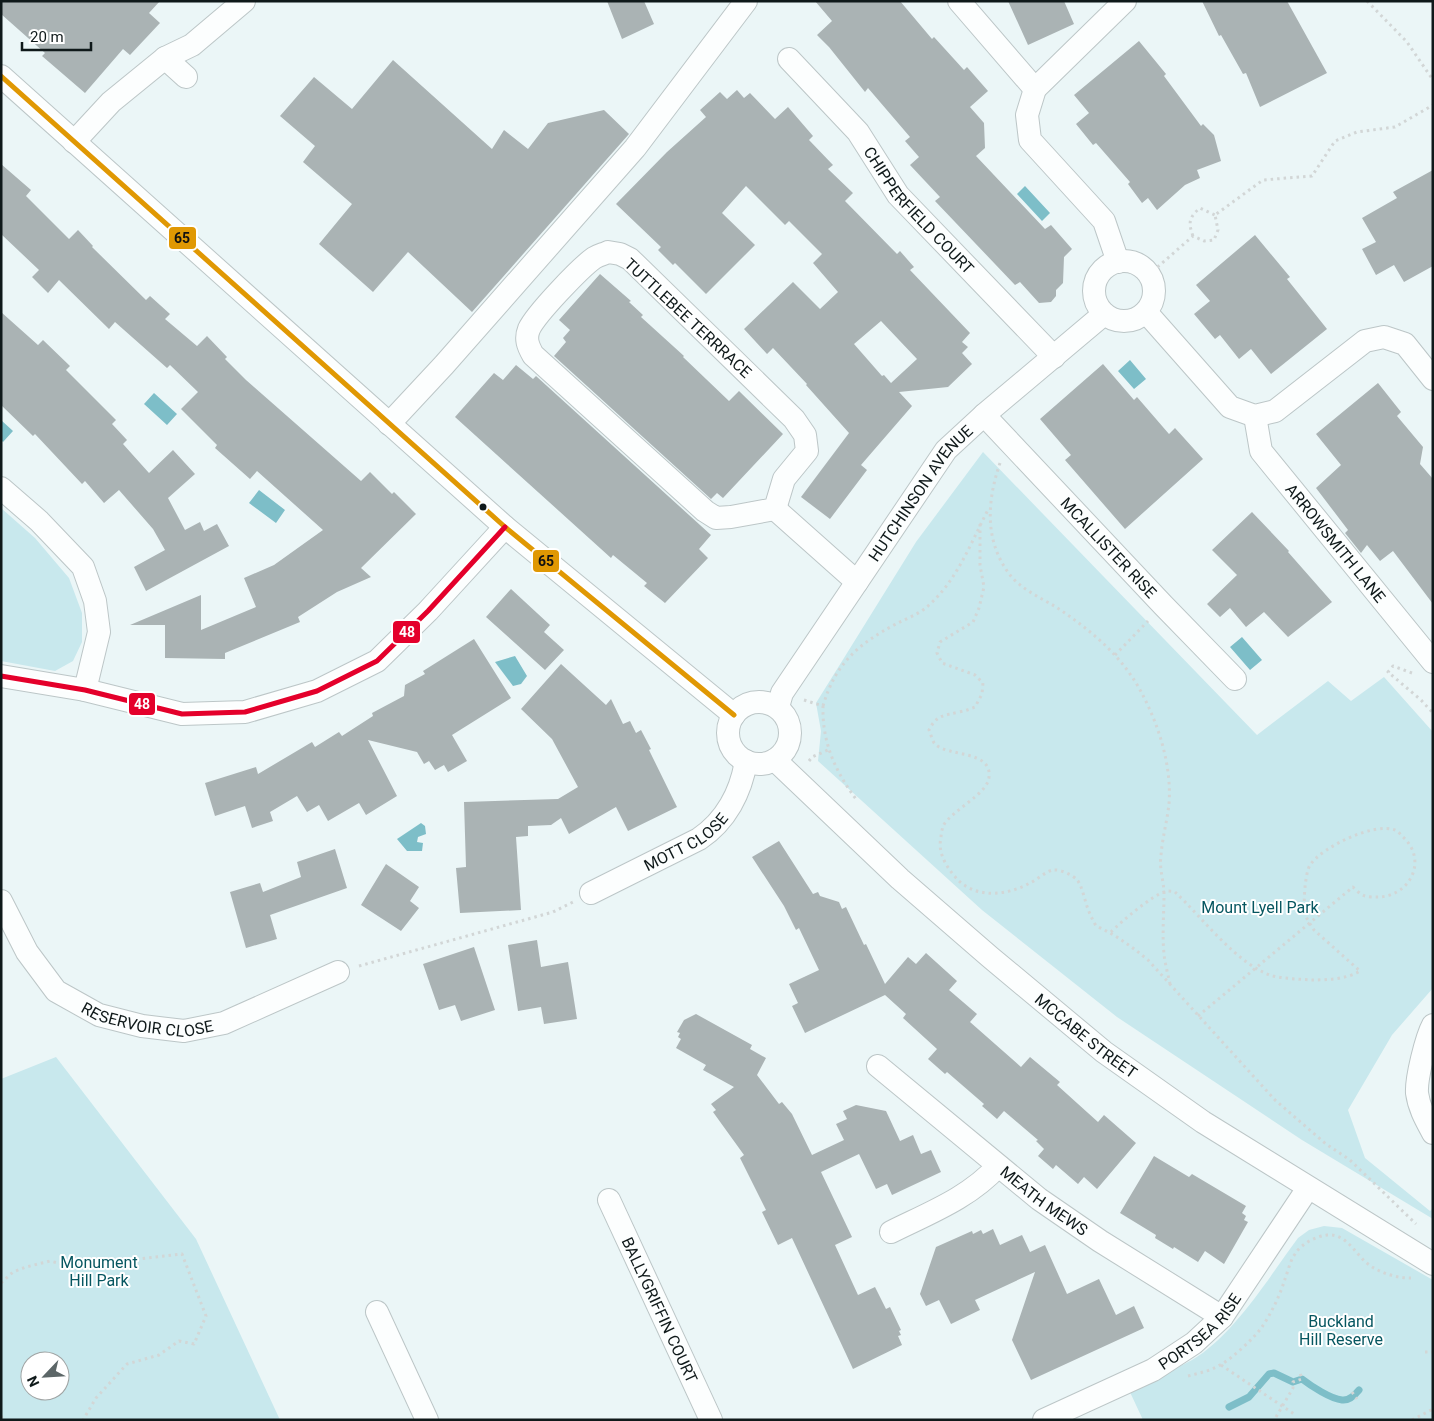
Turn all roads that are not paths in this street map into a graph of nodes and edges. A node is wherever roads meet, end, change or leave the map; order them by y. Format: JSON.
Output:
{"nodes":[{"id":1,"x":244,"y":1,"type":"edge"},
{"id":2,"x":746,"y":1,"type":"edge"},
{"id":3,"x":960,"y":1,"type":"edge"},
{"id":4,"x":1125,"y":1,"type":"edge"},
{"id":5,"x":166,"y":58,"type":"junction"},
{"id":6,"x":789,"y":59,"type":"dead end"},
{"id":7,"x":1,"y":76,"type":"edge"},
{"id":8,"x":186,"y":78,"type":"dead end"},
{"id":9,"x":1035,"y":89,"type":"junction"},
{"id":10,"x":74,"y":142,"type":"junction"},
{"id":11,"x":1118,"y":262,"type":"junction"},
{"id":12,"x":1146,"y":312,"type":"junction"},
{"id":13,"x":1104,"y":314,"type":"junction"},
{"id":14,"x":1054,"y":357,"type":"junction"},
{"id":15,"x":1433,"y":379,"type":"edge"},
{"id":16,"x":984,"y":415,"type":"junction"},
{"id":17,"x":1255,"y":416,"type":"junction"},
{"id":18,"x":389,"y":424,"type":"junction"},
{"id":19,"x":1,"y":488,"type":"edge"},
{"id":20,"x":774,"y":509,"type":"junction"},
{"id":21,"x":504,"y":526,"type":"junction"},
{"id":22,"x":857,"y":582,"type":"junction"},
{"id":23,"x":1433,"y":662,"type":"edge"},
{"id":24,"x":1,"y":676,"type":"edge"},
{"id":25,"x":1235,"y":679,"type":"dead end"},
{"id":26,"x":85,"y":690,"type":"junction"},
{"id":27,"x":780,"y":700,"type":"junction"},
{"id":28,"x":734,"y":715,"type":"junction"},
{"id":29,"x":775,"y":760,"type":"junction"},
{"id":30,"x":746,"y":761,"type":"junction"},
{"id":31,"x":591,"y":893,"type":"road end"},
{"id":32,"x":1,"y":901,"type":"edge"},
{"id":33,"x":338,"y":972,"type":"road end"},
{"id":34,"x":1433,"y":1025,"type":"edge"},
{"id":35,"x":878,"y":1066,"type":"dead end"},
{"id":36,"x":1433,"y":1133,"type":"edge"},
{"id":37,"x":998,"y":1166,"type":"junction"},
{"id":38,"x":1308,"y":1188,"type":"junction"},
{"id":39,"x":609,"y":1200,"type":"dead end"},
{"id":40,"x":891,"y":1232,"type":"dead end"},
{"id":41,"x":1425,"y":1272,"type":"edge"},
{"id":42,"x":378,"y":1312,"type":"dead end"},
{"id":43,"x":1222,"y":1317,"type":"junction"},
{"id":44,"x":427,"y":1420,"type":"edge"},
{"id":45,"x":712,"y":1420,"type":"edge"},
{"id":46,"x":1044,"y":1420,"type":"edge"}],
"edges":[{"from":1,"to":5,"type":"street"},
{"from":2,"to":18,"type":"street"},
{"from":3,"to":9,"type":"street"},
{"from":4,"to":9,"type":"street"},
{"from":5,"to":8,"type":"street"},
{"from":5,"to":10,"type":"street"},
{"from":6,"to":14,"type":"street","name":"CHIPPERFIELD COURT"},
{"from":7,"to":10,"type":"street"},
{"from":9,"to":11,"type":"street"},
{"from":10,"to":18,"type":"street"},
{"from":11,"to":12,"type":"street"},
{"from":11,"to":13,"type":"street"},
{"from":12,"to":13,"type":"street"},
{"from":12,"to":17,"type":"street"},
{"from":13,"to":14,"type":"street","name":"HUTCHINSON AVENUE"},
{"from":14,"to":16,"type":"street","name":"HUTCHINSON AVENUE"},
{"from":15,"to":17,"type":"street"},
{"from":16,"to":22,"type":"street","name":"HUTCHINSON AVENUE"},
{"from":16,"to":25,"type":"street","name":"MCALLISTER RISE"},
{"from":17,"to":23,"type":"street","name":"ARROWSMITH LANE"},
{"from":18,"to":21,"type":"street"},
{"from":19,"to":26,"type":"street"},
{"from":20,"to":20,"type":"street","name":"TUTTLEBEE TERRRACE"},
{"from":20,"to":22,"type":"street"},
{"from":21,"to":26,"type":"street"},
{"from":21,"to":28,"type":"street"},
{"from":22,"to":27,"type":"street","name":"HUTCHINSON AVENUE"},
{"from":24,"to":26,"type":"street"},
{"from":27,"to":28,"type":"street"},
{"from":27,"to":29,"type":"street"},
{"from":28,"to":30,"type":"street"},
{"from":29,"to":30,"type":"street"},
{"from":29,"to":38,"type":"street","name":"MCCABE STREET"},
{"from":30,"to":31,"type":"street","name":"MOTT CLOSE"},
{"from":32,"to":33,"type":"street","name":"RESERVOIR CLOSE"},
{"from":34,"to":36,"type":"street"},
{"from":35,"to":37,"type":"street","name":"MEATH MEWS"},
{"from":37,"to":40,"type":"street"},
{"from":37,"to":43,"type":"street","name":"MEATH MEWS"},
{"from":38,"to":41,"type":"street","name":"MCCABE STREET"},
{"from":38,"to":43,"type":"street","name":"PORTSEA RISE"},
{"from":39,"to":45,"type":"street","name":"BALLYGRIFFIN COURT"},
{"from":42,"to":44,"type":"street"},
{"from":43,"to":46,"type":"street","name":"PORTSEA RISE"}]}
